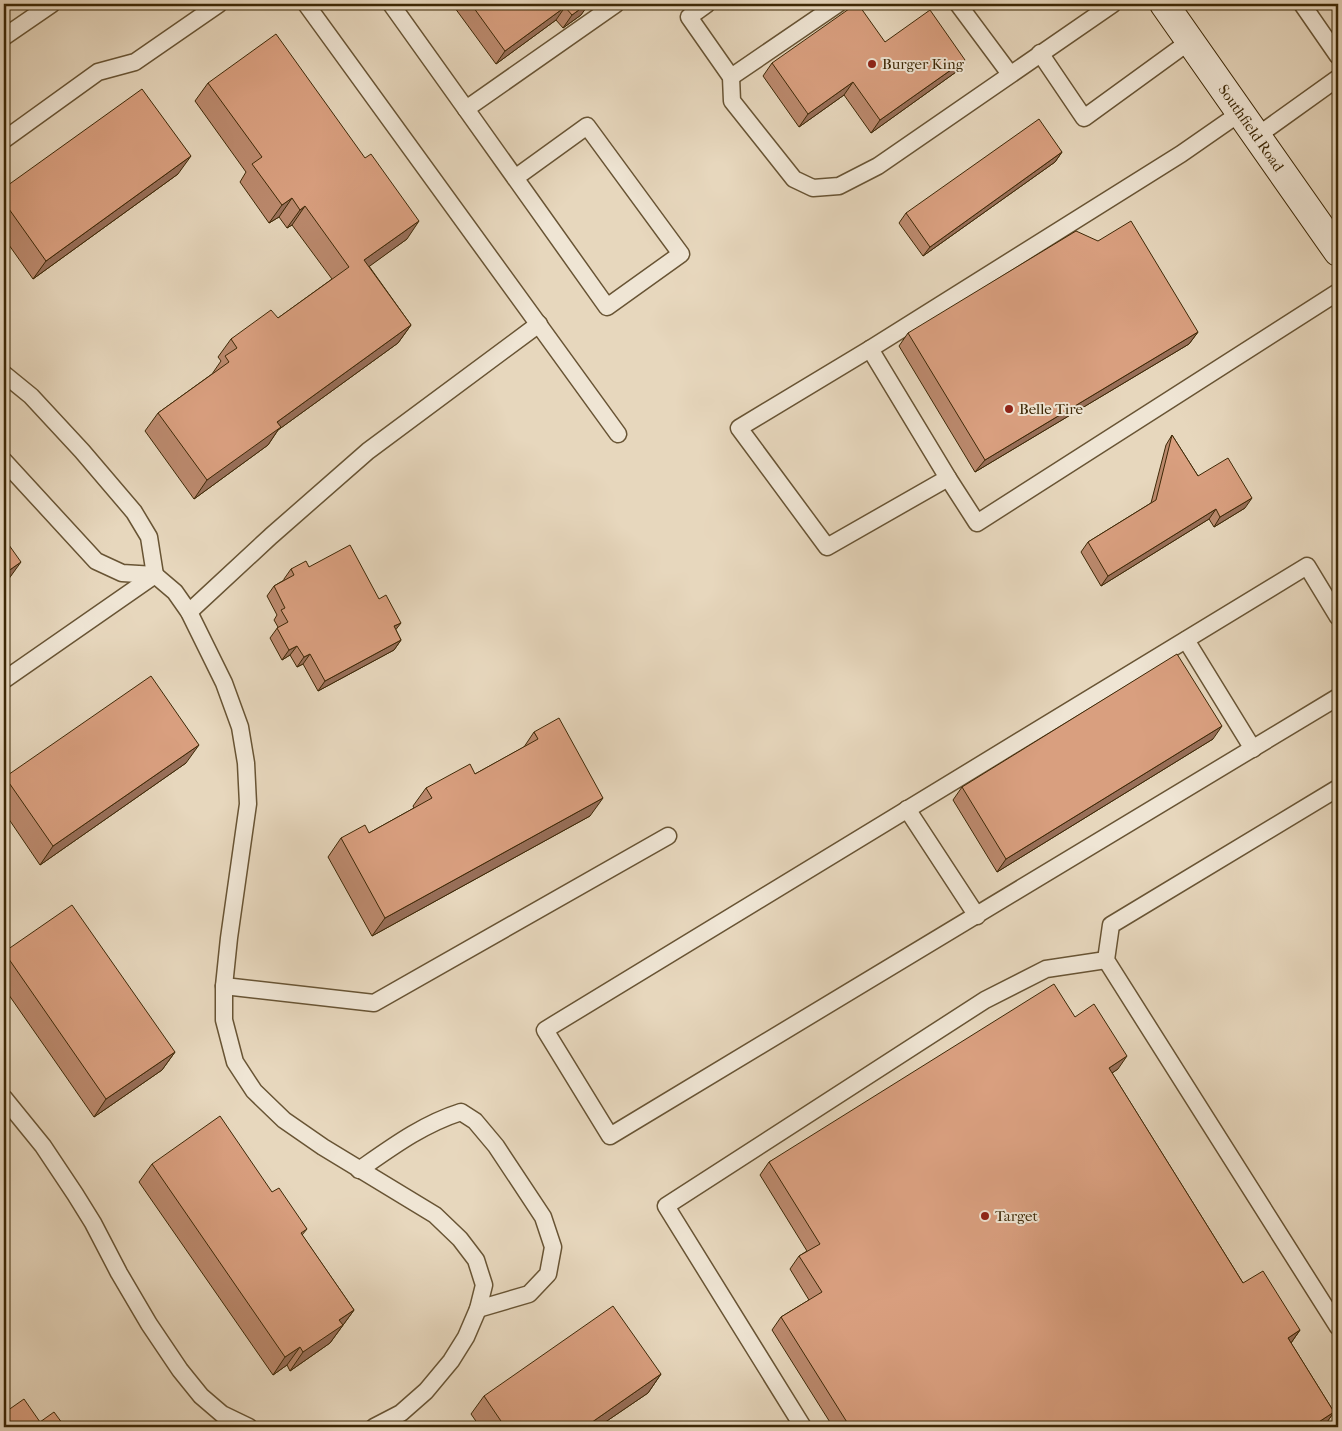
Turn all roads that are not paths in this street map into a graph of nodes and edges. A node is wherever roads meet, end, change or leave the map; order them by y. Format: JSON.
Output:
{"nodes":[{"id":1,"x":52,"y":4,"type":"edge"},
{"id":2,"x":219,"y":4,"type":"edge"},
{"id":3,"x":306,"y":4,"type":"edge"},
{"id":4,"x":391,"y":4,"type":"edge"},
{"id":5,"x":616,"y":4,"type":"edge"},
{"id":6,"x":708,"y":4,"type":"edge"},
{"id":7,"x":838,"y":4,"type":"edge"},
{"id":8,"x":958,"y":4,"type":"edge"},
{"id":9,"x":1113,"y":4,"type":"edge"},
{"id":10,"x":1164,"y":4,"type":"edge"},
{"id":11,"x":1302,"y":4,"type":"edge"},
{"id":12,"x":4,"y":37,"type":"edge"},
{"id":13,"x":1190,"y":40,"type":"junction"},
{"id":14,"x":1040,"y":53,"type":"junction"},
{"id":15,"x":1338,"y":56,"type":"edge"},
{"id":16,"x":1010,"y":74,"type":"junction"},
{"id":17,"x":731,"y":77,"type":"junction"},
{"id":18,"x":1338,"y":78,"type":"edge"},
{"id":19,"x":466,"y":109,"type":"junction"},
{"id":20,"x":1240,"y":113,"type":"junction"},
{"id":21,"x":1256,"y":136,"type":"junction"},
{"id":22,"x":4,"y":137,"type":"edge"},
{"id":23,"x":515,"y":178,"type":"junction"},
{"id":24,"x":1338,"y":252,"type":"edge"},
{"id":25,"x":1338,"y":292,"type":"edge"},
{"id":26,"x":539,"y":324,"type":"junction"},
{"id":27,"x":870,"y":349,"type":"junction"},
{"id":28,"x":4,"y":374,"type":"edge"},
{"id":29,"x":618,"y":434,"type":"dead end"},
{"id":30,"x":4,"y":461,"type":"edge"},
{"id":31,"x":948,"y":478,"type":"junction"},
{"id":32,"x":155,"y":575,"type":"junction"},
{"id":33,"x":189,"y":612,"type":"junction"},
{"id":34,"x":1338,"y":616,"type":"edge"},
{"id":35,"x":1186,"y":640,"type":"junction"},
{"id":36,"x":4,"y":680,"type":"edge"},
{"id":37,"x":1338,"y":697,"type":"edge"},
{"id":38,"x":1253,"y":749,"type":"junction"},
{"id":39,"x":1338,"y":788,"type":"edge"},
{"id":40,"x":908,"y":809,"type":"junction"},
{"id":41,"x":668,"y":836,"type":"dead end"},
{"id":42,"x":977,"y":916,"type":"junction"},
{"id":43,"x":1106,"y":960,"type":"junction"},
{"id":44,"x":224,"y":986,"type":"junction"},
{"id":45,"x":4,"y":1098,"type":"edge"},
{"id":46,"x":359,"y":1170,"type":"junction"},
{"id":47,"x":478,"y":1309,"type":"junction"},
{"id":48,"x":1338,"y":1327,"type":"edge"},
{"id":49,"x":250,"y":1427,"type":"edge"},
{"id":50,"x":374,"y":1427,"type":"edge"},
{"id":51,"x":803,"y":1427,"type":"edge"}],
"edges":[{"from":1,"to":12,"type":"lane"},
{"from":2,"to":22,"type":"lane"},
{"from":3,"to":26,"type":"lane"},
{"from":4,"to":19,"type":"lane"},
{"from":5,"to":19,"type":"lane"},
{"from":6,"to":17,"type":"lane"},
{"from":7,"to":17,"type":"lane"},
{"from":8,"to":16,"type":"lane"},
{"from":9,"to":14,"type":"lane"},
{"from":10,"to":13,"type":"main road","name":"Southfield Road"},
{"from":11,"to":15,"type":"lane"},
{"from":13,"to":14,"type":"lane"},
{"from":13,"to":20,"type":"main road","name":"Southfield Road"},
{"from":14,"to":16,"type":"lane"},
{"from":16,"to":17,"type":"lane"},
{"from":18,"to":21,"type":"lane"},
{"from":19,"to":23,"type":"lane"},
{"from":20,"to":21,"type":"main road","name":"Southfield Road"},
{"from":20,"to":27,"type":"lane"},
{"from":21,"to":24,"type":"main road","name":"Southfield Road"},
{"from":23,"to":23,"type":"lane"},
{"from":25,"to":31,"type":"lane"},
{"from":26,"to":29,"type":"lane"},
{"from":26,"to":33,"type":"lane"},
{"from":27,"to":31,"type":"lane"},
{"from":27,"to":31,"type":"lane"},
{"from":28,"to":32,"type":"lane"},
{"from":30,"to":32,"type":"lane"},
{"from":32,"to":33,"type":"lane"},
{"from":32,"to":36,"type":"lane"},
{"from":33,"to":44,"type":"lane"},
{"from":34,"to":35,"type":"lane"},
{"from":35,"to":38,"type":"lane"},
{"from":35,"to":40,"type":"lane"},
{"from":37,"to":38,"type":"lane"},
{"from":38,"to":42,"type":"lane"},
{"from":39,"to":43,"type":"lane"},
{"from":40,"to":42,"type":"lane"},
{"from":40,"to":42,"type":"lane"},
{"from":41,"to":44,"type":"lane"},
{"from":43,"to":48,"type":"lane"},
{"from":43,"to":51,"type":"lane"},
{"from":44,"to":46,"type":"lane"},
{"from":45,"to":49,"type":"lane"},
{"from":46,"to":47,"type":"lane"},
{"from":46,"to":47,"type":"lane"},
{"from":47,"to":50,"type":"lane"}]}
